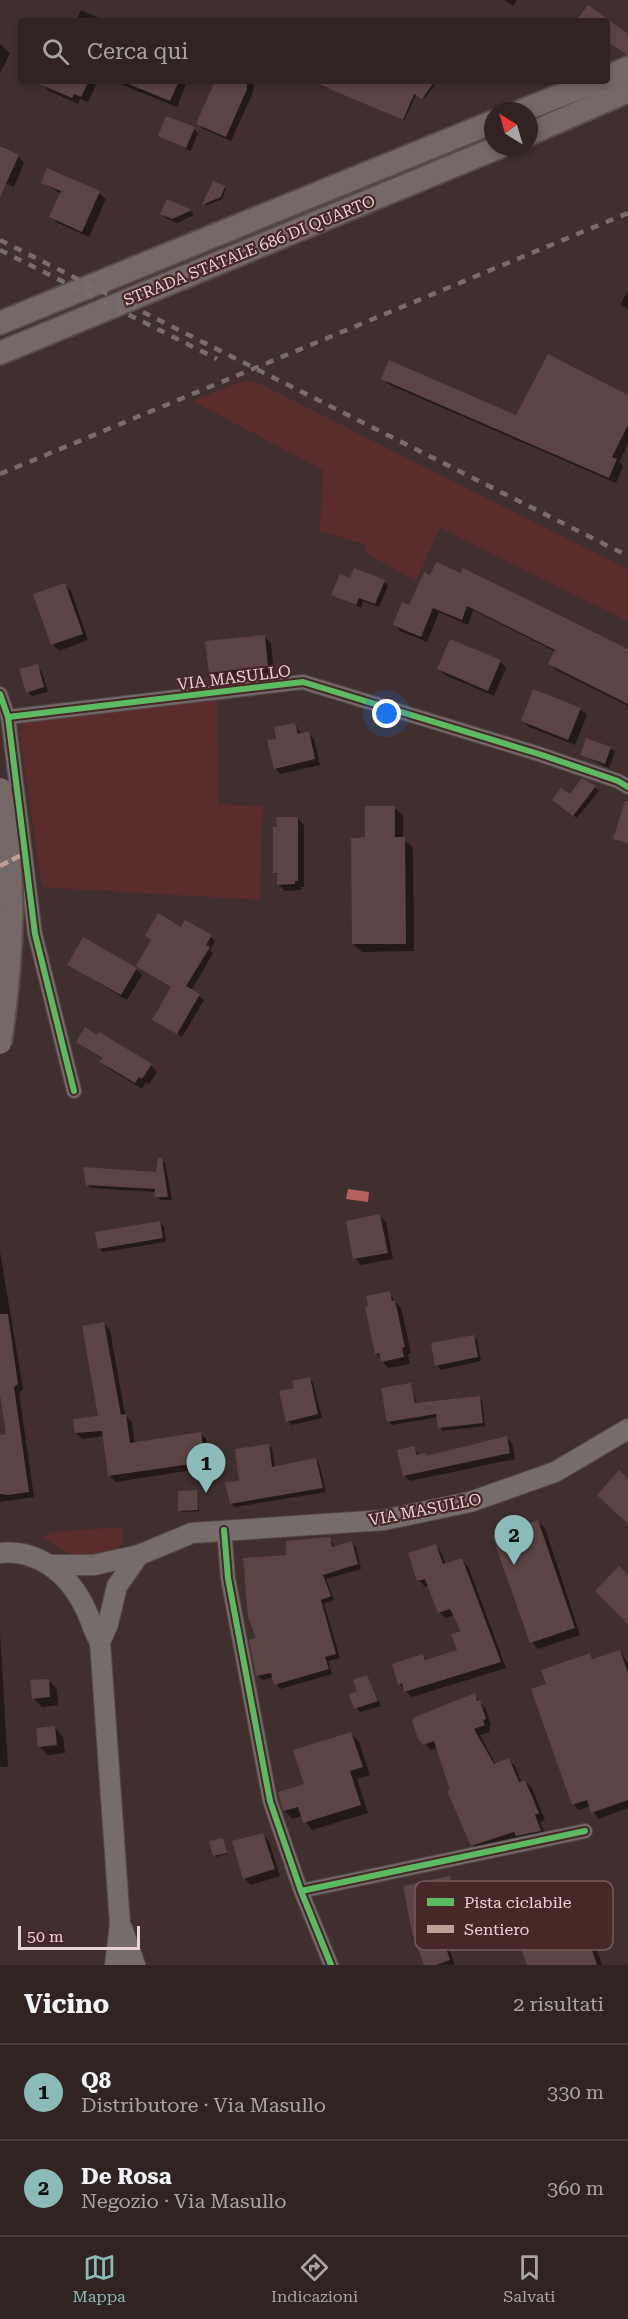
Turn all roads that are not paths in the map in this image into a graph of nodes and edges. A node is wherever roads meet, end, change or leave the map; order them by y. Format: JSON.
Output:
{"nodes":[{"id":1,"x":628,"y":68,"type":"edge"},
{"id":2,"x":610,"y":76,"type":"edge"},
{"id":3,"x":589,"y":84,"type":"edge"},
{"id":4,"x":628,"y":91,"type":"edge"},
{"id":5,"x":538,"y":104,"type":"edge"},
{"id":6,"x":484,"y":126,"type":"edge"},
{"id":7,"x":538,"y":130,"type":"edge"},
{"id":8,"x":484,"y":153,"type":"edge"},
{"id":9,"x":0,"y":323,"type":"edge"},
{"id":10,"x":0,"y":353,"type":"edge"},
{"id":11,"x":0,"y":694,"type":"edge"},
{"id":12,"x":8,"y":717,"type":"junction"},
{"id":13,"x":628,"y":787,"type":"edge"},
{"id":14,"x":0,"y":789,"type":"edge"},
{"id":15,"x":0,"y":1043,"type":"edge"},
{"id":16,"x":74,"y":1091,"type":"dead end"},
{"id":17,"x":628,"y":1429,"type":"edge"},
{"id":18,"x":224,"y":1530,"type":"junction"},
{"id":19,"x":0,"y":1553,"type":"edge"},
{"id":20,"x":139,"y":1555,"type":"junction"},
{"id":21,"x":50,"y":1565,"type":"junction"},
{"id":22,"x":100,"y":1642,"type":"junction"},
{"id":23,"x":585,"y":1831,"type":"dead end"},
{"id":24,"x":301,"y":1892,"type":"junction"},
{"id":25,"x":120,"y":1924,"type":"junction"},
{"id":26,"x":116,"y":1965,"type":"edge"},
{"id":27,"x":135,"y":1965,"type":"edge"},
{"id":28,"x":331,"y":1965,"type":"edge"}],
"edges":[{"from":1,"to":2,"type":"highway"},
{"from":3,"to":5,"type":"highway"},
{"from":4,"to":7,"type":"highway"},
{"from":6,"to":9,"type":"highway","name":"STRADA STATALE 686 DI QUARTO"},
{"from":8,"to":10,"type":"highway","name":"STRADA STATALE 686 DI QUARTO"},
{"from":11,"to":12,"type":"street"},
{"from":12,"to":13,"type":"street","name":"VIA MASULLO"},
{"from":12,"to":16,"type":"street"},
{"from":14,"to":15,"type":"highway","bridge":true},
{"from":17,"to":18,"type":"main road","name":"VIA MASULLO"},
{"from":18,"to":20,"type":"main road","name":"VIA MASULLO"},
{"from":18,"to":24,"type":"street"},
{"from":19,"to":21,"type":"main road","name":"VIA MASULLO"},
{"from":20,"to":21,"type":"main road","name":"VIA MASULLO"},
{"from":20,"to":22,"type":"main road","name":"VIA MASULLO"},
{"from":21,"to":22,"type":"main road","name":"VIA MASULLO"},
{"from":22,"to":25,"type":"main road","name":"VIA MASULLO"},
{"from":23,"to":24,"type":"street"},
{"from":24,"to":28,"type":"street"},
{"from":25,"to":26,"type":"main road","name":"VIA MASULLO"},
{"from":25,"to":27,"type":"main road"}]}
